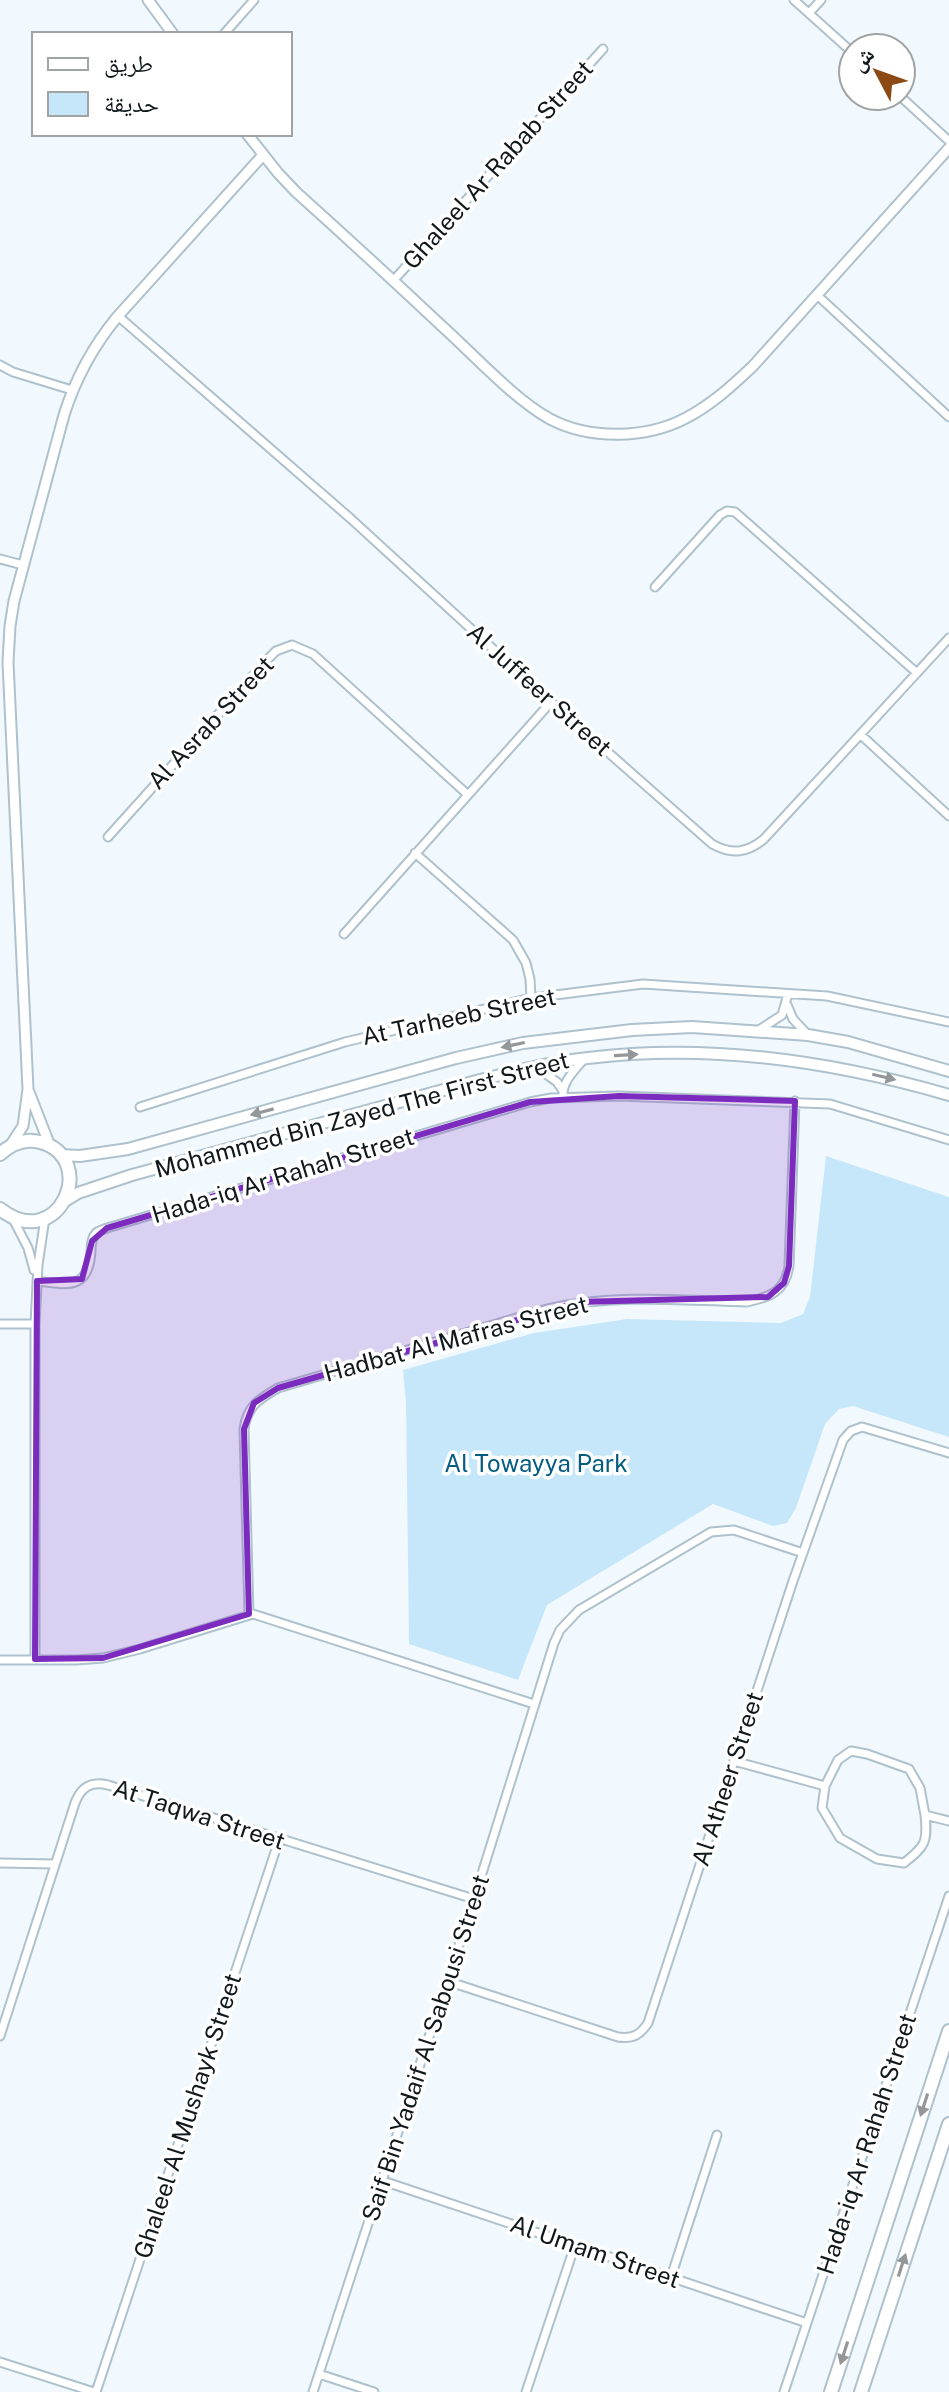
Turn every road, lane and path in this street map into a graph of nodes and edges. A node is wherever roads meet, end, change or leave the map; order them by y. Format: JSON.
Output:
{"nodes":[{"id":1,"x":148,"y":0,"type":"edge"},
{"id":2,"x":254,"y":0,"type":"edge"},
{"id":3,"x":794,"y":0,"type":"edge"},
{"id":4,"x":821,"y":0,"type":"edge"},
{"id":5,"x":809,"y":13,"type":"junction"},
{"id":6,"x":172,"y":32,"type":"edge"},
{"id":7,"x":226,"y":32,"type":"edge"},
{"id":8,"x":837,"y":38,"type":"edge"},
{"id":9,"x":603,"y":49,"type":"dead end"},
{"id":10,"x":917,"y":112,"type":"edge"},
{"id":11,"x":249,"y":136,"type":"edge"},
{"id":12,"x":949,"y":141,"type":"edge"},
{"id":13,"x":949,"y":148,"type":"edge"},
{"id":14,"x":263,"y":155,"type":"junction"},
{"id":15,"x":393,"y":281,"type":"junction"},
{"id":16,"x":817,"y":295,"type":"junction"},
{"id":17,"x":118,"y":316,"type":"junction"},
{"id":18,"x":0,"y":365,"type":"edge"},
{"id":19,"x":72,"y":390,"type":"junction"},
{"id":20,"x":949,"y":417,"type":"edge"},
{"id":21,"x":0,"y":559,"type":"edge"},
{"id":22,"x":23,"y":565,"type":"junction"},
{"id":23,"x":655,"y":587,"type":"dead end"},
{"id":24,"x":949,"y":638,"type":"edge"},
{"id":25,"x":917,"y":673,"type":"junction"},
{"id":26,"x":551,"y":702,"type":"junction"},
{"id":27,"x":861,"y":735,"type":"junction"},
{"id":28,"x":467,"y":794,"type":"junction"},
{"id":29,"x":949,"y":816,"type":"edge"},
{"id":30,"x":108,"y":837,"type":"dead end"},
{"id":31,"x":415,"y":853,"type":"junction"},
{"id":32,"x":344,"y":934,"type":"dead end"},
{"id":33,"x":788,"y":994,"type":"junction"},
{"id":34,"x":531,"y":998,"type":"junction"},
{"id":35,"x":787,"y":1005,"type":"junction"},
{"id":36,"x":949,"y":1022,"type":"edge"},
{"id":37,"x":755,"y":1031,"type":"junction"},
{"id":38,"x":808,"y":1035,"type":"junction"},
{"id":39,"x":585,"y":1058,"type":"junction"},
{"id":40,"x":534,"y":1066,"type":"junction"},
{"id":41,"x":949,"y":1071,"type":"edge"},
{"id":42,"x":28,"y":1089,"type":"junction"},
{"id":43,"x":563,"y":1094,"type":"junction"},
{"id":44,"x":949,"y":1095,"type":"edge"},
{"id":45,"x":795,"y":1101,"type":"junction"},
{"id":46,"x":140,"y":1107,"type":"dead end"},
{"id":47,"x":949,"y":1140,"type":"edge"},
{"id":48,"x":50,"y":1146,"type":"junction"},
{"id":49,"x":5,"y":1150,"type":"edge"},
{"id":50,"x":60,"y":1155,"type":"junction"},
{"id":51,"x":65,"y":1201,"type":"junction"},
{"id":52,"x":0,"y":1209,"type":"edge"},
{"id":53,"x":12,"y":1217,"type":"junction"},
{"id":54,"x":45,"y":1218,"type":"junction"},
{"id":55,"x":37,"y":1281,"type":"junction"},
{"id":56,"x":0,"y":1324,"type":"edge"},
{"id":57,"x":35,"y":1324,"type":"junction"},
{"id":58,"x":949,"y":1453,"type":"edge"},
{"id":59,"x":803,"y":1553,"type":"junction"},
{"id":60,"x":249,"y":1614,"type":"junction"},
{"id":61,"x":35,"y":1659,"type":"junction"},
{"id":62,"x":0,"y":1660,"type":"edge"},
{"id":63,"x":534,"y":1704,"type":"junction"},
{"id":64,"x":734,"y":1761,"type":"junction"},
{"id":65,"x":825,"y":1786,"type":"junction"},
{"id":66,"x":925,"y":1815,"type":"junction"},
{"id":67,"x":949,"y":1821,"type":"edge"},
{"id":68,"x":279,"y":1840,"type":"junction"},
{"id":69,"x":0,"y":1863,"type":"edge"},
{"id":70,"x":55,"y":1864,"type":"junction"},
{"id":71,"x":949,"y":1896,"type":"edge"},
{"id":72,"x":474,"y":1899,"type":"junction"},
{"id":73,"x":447,"y":1981,"type":"junction"},
{"id":74,"x":949,"y":2031,"type":"edge"},
{"id":75,"x":0,"y":2036,"type":"edge"},
{"id":76,"x":949,"y":2124,"type":"edge"},
{"id":77,"x":717,"y":2135,"type":"dead end"},
{"id":78,"x":949,"y":2146,"type":"edge"},
{"id":79,"x":937,"y":2160,"type":"junction"},
{"id":80,"x":383,"y":2181,"type":"junction"},
{"id":81,"x":575,"y":2245,"type":"junction"},
{"id":82,"x":671,"y":2277,"type":"junction"},
{"id":83,"x":807,"y":2323,"type":"junction"},
{"id":84,"x":0,"y":2362,"type":"edge"},
{"id":85,"x":319,"y":2374,"type":"junction"},
{"id":86,"x":95,"y":2392,"type":"edge"},
{"id":87,"x":313,"y":2392,"type":"edge"},
{"id":88,"x":374,"y":2392,"type":"edge"},
{"id":89,"x":526,"y":2392,"type":"edge"},
{"id":90,"x":784,"y":2392,"type":"edge"},
{"id":91,"x":831,"y":2392,"type":"edge"},
{"id":92,"x":861,"y":2392,"type":"edge"}],
"edges":[{"from":1,"to":6,"type":"street"},
{"from":2,"to":7,"type":"street"},
{"from":3,"to":5,"type":"street"},
{"from":4,"to":5,"type":"street"},
{"from":5,"to":8,"type":"street"},
{"from":9,"to":15,"type":"street","name":"Ghaleel Ar Rabab Street"},
{"from":10,"to":12,"type":"street"},
{"from":11,"to":14,"type":"street"},
{"from":13,"to":16,"type":"street"},
{"from":14,"to":15,"type":"street"},
{"from":14,"to":17,"type":"street"},
{"from":15,"to":16,"type":"street"},
{"from":16,"to":20,"type":"street"},
{"from":17,"to":19,"type":"street"},
{"from":17,"to":26,"type":"street","name":"Al Juffeer Street"},
{"from":18,"to":19,"type":"street"},
{"from":19,"to":22,"type":"street"},
{"from":21,"to":22,"type":"street"},
{"from":22,"to":42,"type":"street"},
{"from":23,"to":25,"type":"street"},
{"from":24,"to":25,"type":"street","name":"Al Juffeer Street"},
{"from":25,"to":27,"type":"street","name":"Al Juffeer Street"},
{"from":26,"to":27,"type":"street","name":"Al Juffeer Street"},
{"from":26,"to":28,"type":"street"},
{"from":27,"to":29,"type":"street"},
{"from":28,"to":30,"type":"street","name":"Al Asrab Street"},
{"from":28,"to":31,"type":"street"},
{"from":31,"to":32,"type":"street"},
{"from":31,"to":34,"type":"street"},
{"from":33,"to":34,"type":"street","name":"At Tarheeb Street"},
{"from":33,"to":35,"type":"street"},
{"from":33,"to":36,"type":"street","name":"At Tarheeb Street"},
{"from":34,"to":46,"type":"street","name":"At Tarheeb Street"},
{"from":35,"to":37,"type":"street"},
{"from":35,"to":38,"type":"street"},
{"from":37,"to":38,"type":"main road","name":"Mohammed Bin Zayed The First Street"},
{"from":37,"to":50,"type":"main road","name":"Mohammed Bin Zayed The First Street","one_way":true},
{"from":38,"to":41,"type":"main road","name":"Mohammed Bin Zayed The First Street"},
{"from":39,"to":40,"type":"main road","name":"Mohammed Bin Zayed The First Street"},
{"from":39,"to":43,"type":"street"},
{"from":39,"to":44,"type":"main road","name":"Mohammed Bin Zayed The First Street","one_way":true},
{"from":40,"to":43,"type":"street"},
{"from":40,"to":51,"type":"main road","name":"Mohammed Bin Zayed The First Street"},
{"from":42,"to":48,"type":"street"},
{"from":42,"to":49,"type":"street"},
{"from":43,"to":45,"type":"street","name":"Hada-iq Ar Rahah Street"},
{"from":43,"to":55,"type":"street","name":"Hada-iq Ar Rahah Street"},
{"from":45,"to":47,"type":"street","name":"Hada-iq Ar Rahah Street"},
{"from":45,"to":60,"type":"street","name":"Hadbat Al Mafras Street"},
{"from":48,"to":49,"type":"main road"},
{"from":48,"to":50,"type":"main road"},
{"from":50,"to":51,"type":"main road"},
{"from":51,"to":54,"type":"main road"},
{"from":52,"to":53,"type":"main road"},
{"from":53,"to":54,"type":"main road"},
{"from":53,"to":55,"type":"street"},
{"from":54,"to":55,"type":"street"},
{"from":55,"to":57,"type":"street"},
{"from":56,"to":57,"type":"street"},
{"from":57,"to":61,"type":"street"},
{"from":58,"to":59,"type":"street","name":"Al Atheer Street"},
{"from":59,"to":63,"type":"street","name":"Saif Bin Yadaif Al Sabousi Street"},
{"from":59,"to":64,"type":"street","name":"Al Atheer Street"},
{"from":60,"to":61,"type":"street"},
{"from":60,"to":63,"type":"street"},
{"from":61,"to":62,"type":"street"},
{"from":63,"to":72,"type":"street","name":"Saif Bin Yadaif Al Sabousi Street"},
{"from":64,"to":65,"type":"street"},
{"from":64,"to":73,"type":"street","name":"Al Atheer Street"},
{"from":65,"to":66,"type":"street"},
{"from":65,"to":66,"type":"street"},
{"from":66,"to":67,"type":"street"},
{"from":68,"to":70,"type":"street","name":"At Taqwa Street"},
{"from":68,"to":72,"type":"street","name":"At Taqwa Street"},
{"from":68,"to":86,"type":"street","name":"Ghaleel Al Mushayk Street"},
{"from":69,"to":70,"type":"street"},
{"from":70,"to":75,"type":"street","name":"At Taqwa Street"},
{"from":71,"to":83,"type":"street","name":"Hada-iq Ar Rahah Street"},
{"from":72,"to":73,"type":"street","name":"Saif Bin Yadaif Al Sabousi Street"},
{"from":73,"to":80,"type":"street","name":"Saif Bin Yadaif Al Sabousi Street"},
{"from":74,"to":91,"type":"main road","one_way":true},
{"from":76,"to":79,"type":"main road"},
{"from":77,"to":82,"type":"street"},
{"from":78,"to":79,"type":"street"},
{"from":92,"to":79,"type":"main road","one_way":true},
{"from":80,"to":81,"type":"street","name":"Al Umam Street"},
{"from":80,"to":85,"type":"street","name":"Saif Bin Yadaif Al Sabousi Street"},
{"from":81,"to":82,"type":"street","name":"Al Umam Street"},
{"from":81,"to":89,"type":"street"},
{"from":82,"to":83,"type":"street","name":"Al Umam Street"},
{"from":83,"to":90,"type":"street","name":"Hada-iq Ar Rahah Street"},
{"from":84,"to":86,"type":"street"},
{"from":85,"to":87,"type":"street","name":"Saif Bin Yadaif Al Sabousi Street"},
{"from":85,"to":88,"type":"street"}]}
